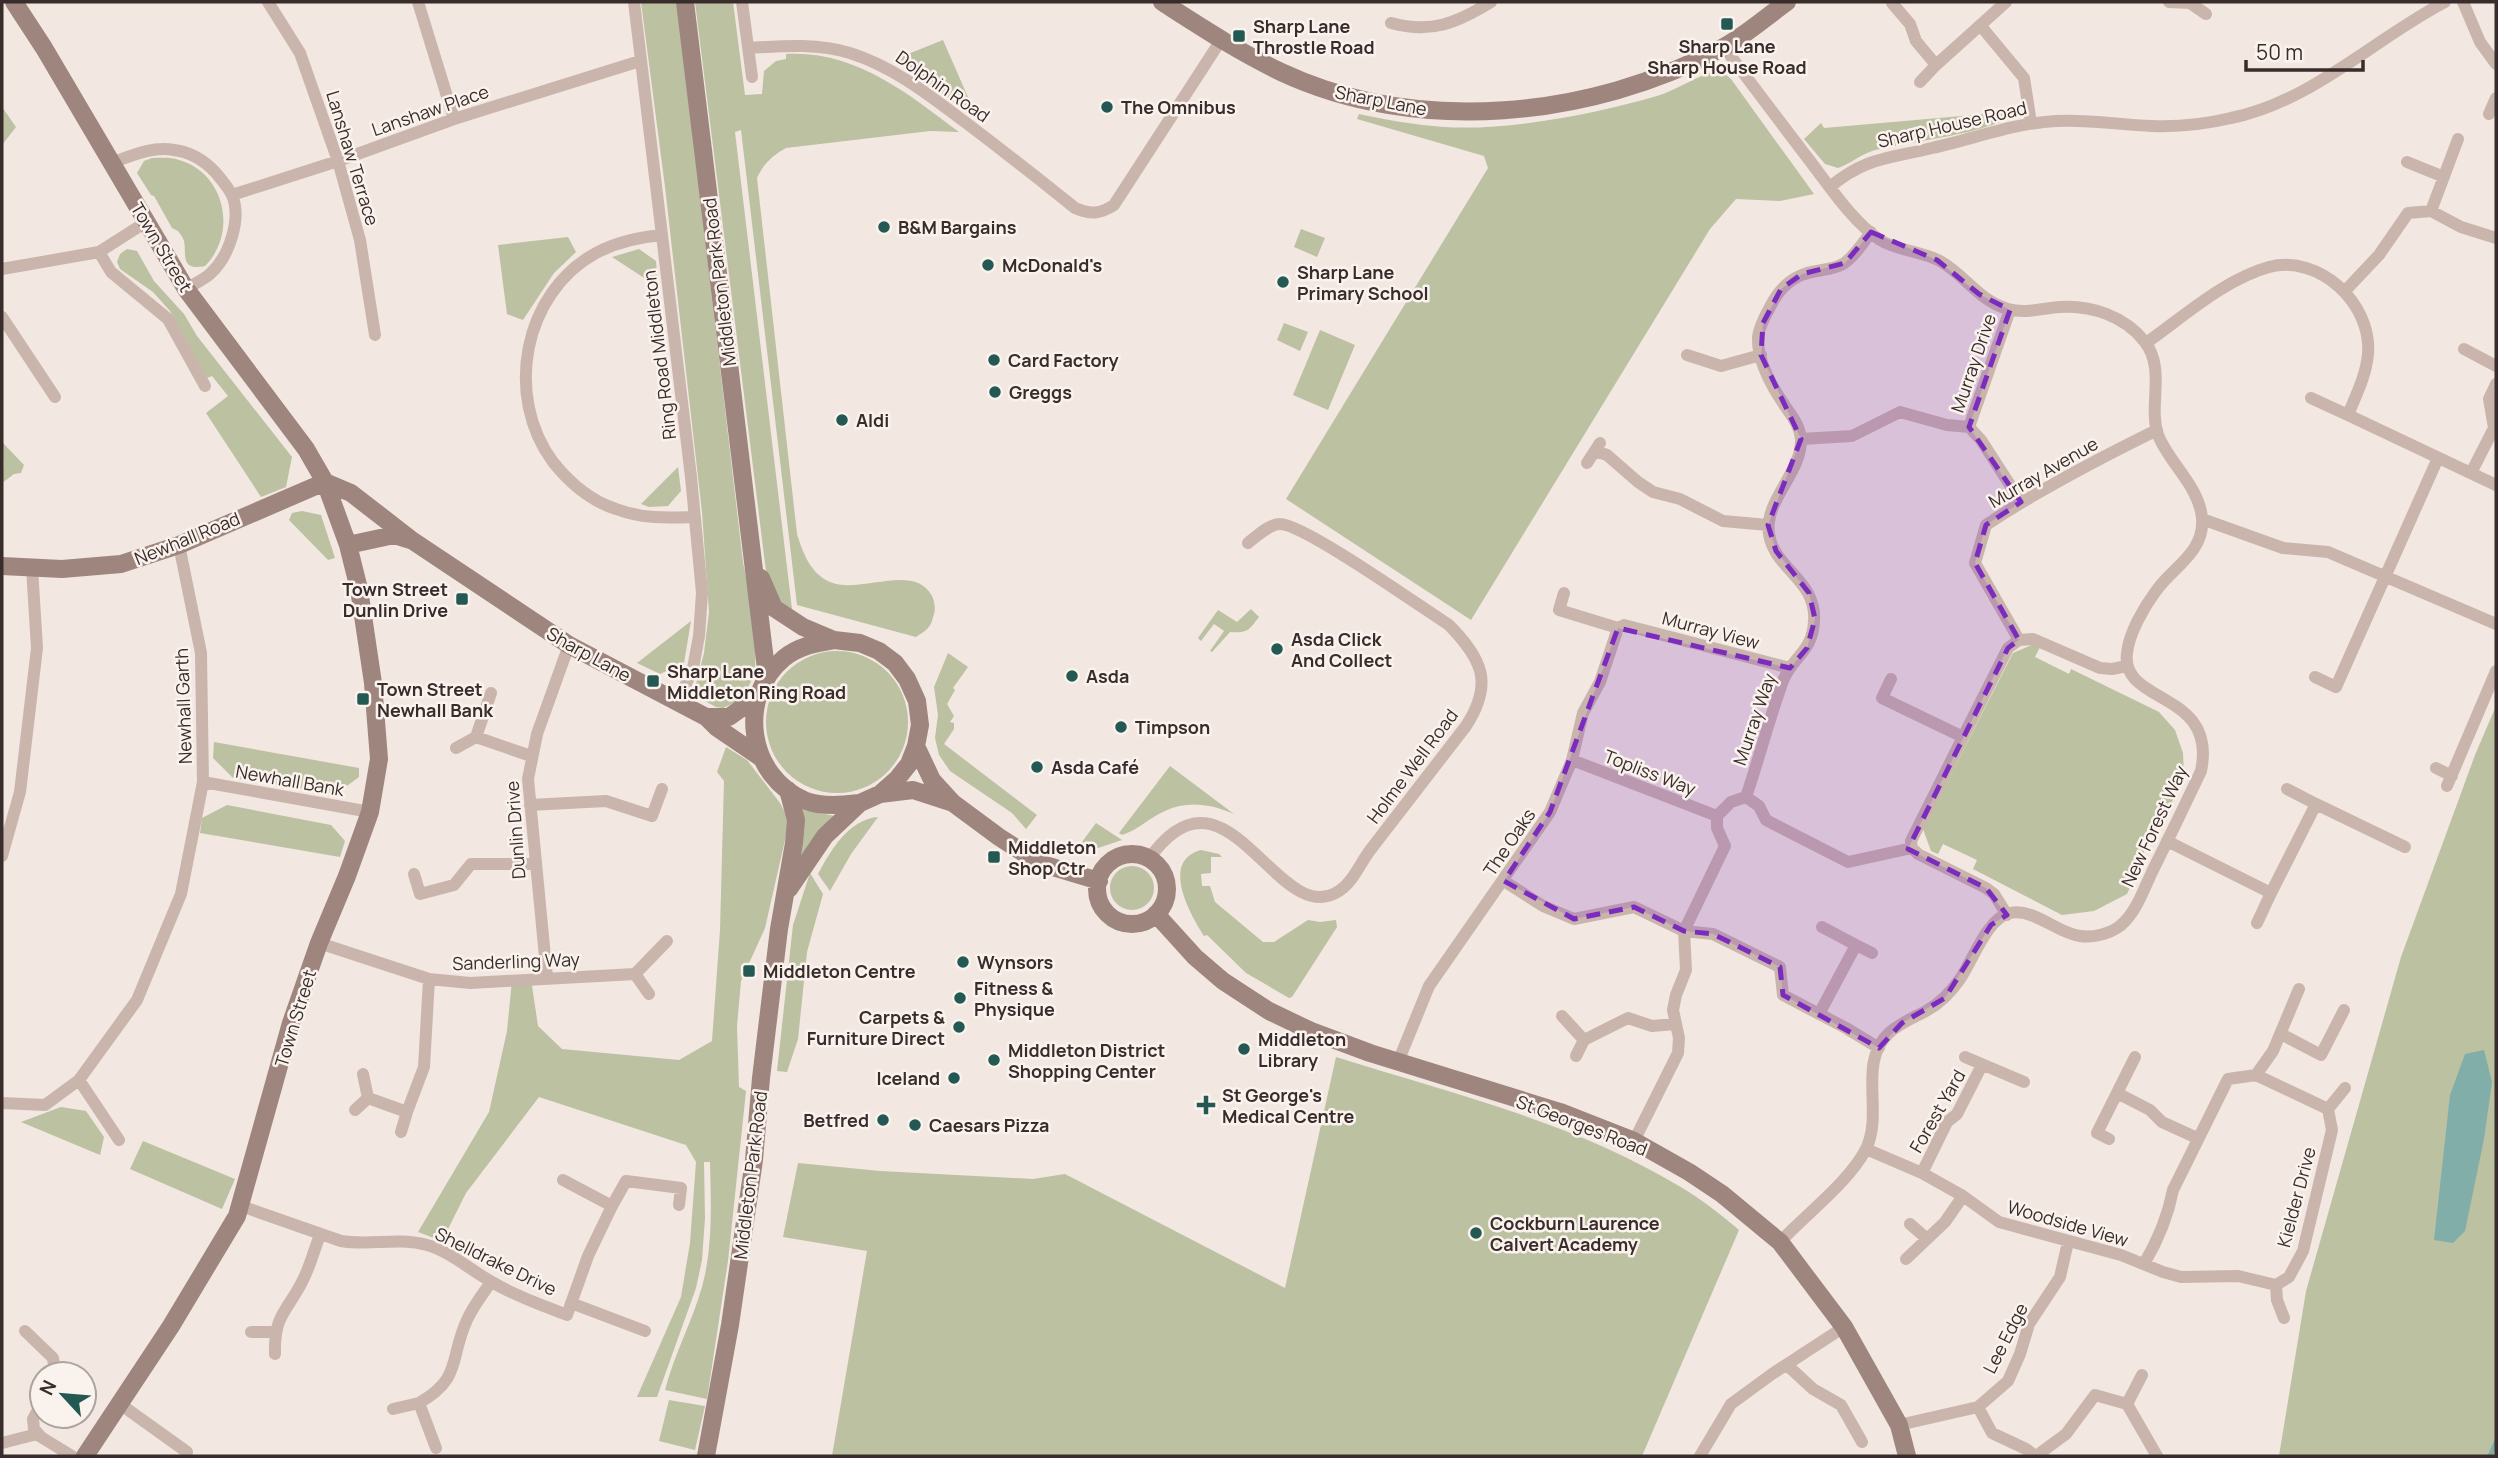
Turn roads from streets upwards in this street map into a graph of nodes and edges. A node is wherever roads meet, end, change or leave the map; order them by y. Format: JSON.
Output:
{"nodes":[{"id":1,"x":16,"y":2,"type":"edge"},
{"id":2,"x":268,"y":2,"type":"edge"},
{"id":3,"x":418,"y":2,"type":"edge"},
{"id":4,"x":634,"y":2,"type":"edge"},
{"id":5,"x":685,"y":2,"type":"edge"},
{"id":6,"x":743,"y":2,"type":"edge"},
{"id":7,"x":1162,"y":2,"type":"edge"},
{"id":8,"x":1490,"y":2,"type":"edge"},
{"id":9,"x":1787,"y":2,"type":"edge"},
{"id":10,"x":2006,"y":2,"type":"edge"},
{"id":11,"x":2169,"y":2,"type":"edge"},
{"id":12,"x":2445,"y":2,"type":"edge"},
{"id":13,"x":2463,"y":2,"type":"edge"},
{"id":14,"x":1892,"y":3,"type":"edge"},
{"id":15,"x":2190,"y":3,"type":"edge"},
{"id":16,"x":1477,"y":6,"type":"edge"},
{"id":17,"x":2206,"y":14,"type":"dead end"},
{"id":18,"x":1391,"y":23,"type":"dead end"},
{"id":19,"x":1980,"y":25,"type":"junction"},
{"id":20,"x":1221,"y":40,"type":"junction"},
{"id":21,"x":1724,"y":47,"type":"junction"},
{"id":22,"x":748,"y":48,"type":"junction"},
{"id":23,"x":640,"y":61,"type":"junction"},
{"id":24,"x":2496,"y":64,"type":"edge"},
{"id":25,"x":1936,"y":65,"type":"junction"},
{"id":26,"x":752,"y":77,"type":"dead end"},
{"id":27,"x":1920,"y":82,"type":"dead end"},
{"id":28,"x":2496,"y":98,"type":"edge"},
{"id":29,"x":2489,"y":114,"type":"dead end"},
{"id":30,"x":454,"y":119,"type":"junction"},
{"id":31,"x":2031,"y":123,"type":"junction"},
{"id":32,"x":2458,"y":139,"type":"dead end"},
{"id":33,"x":338,"y":161,"type":"junction"},
{"id":34,"x":2407,"y":162,"type":"dead end"},
{"id":35,"x":111,"y":163,"type":"junction"},
{"id":36,"x":2444,"y":177,"type":"junction"},
{"id":37,"x":1830,"y":187,"type":"junction"},
{"id":38,"x":232,"y":195,"type":"junction"},
{"id":39,"x":2431,"y":211,"type":"junction"},
{"id":40,"x":146,"y":222,"type":"junction"},
{"id":41,"x":1871,"y":232,"type":"junction"},
{"id":42,"x":663,"y":235,"type":"junction"},
{"id":43,"x":2496,"y":238,"type":"edge"},
{"id":44,"x":99,"y":252,"type":"junction"},
{"id":45,"x":2,"y":269,"type":"edge"},
{"id":46,"x":187,"y":289,"type":"junction"},
{"id":47,"x":2345,"y":291,"type":"junction"},
{"id":48,"x":2010,"y":310,"type":"junction"},
{"id":49,"x":2,"y":317,"type":"edge"},
{"id":50,"x":375,"y":335,"type":"dead end"},
{"id":51,"x":2146,"y":343,"type":"junction"},
{"id":52,"x":2464,"y":349,"type":"dead end"},
{"id":53,"x":1687,"y":355,"type":"dead end"},
{"id":54,"x":1760,"y":355,"type":"junction"},
{"id":55,"x":2496,"y":366,"type":"edge"},
{"id":56,"x":2496,"y":384,"type":"edge"},
{"id":57,"x":205,"y":386,"type":"dead end"},
{"id":58,"x":55,"y":397,"type":"dead end"},
{"id":59,"x":2311,"y":398,"type":"dead end"},
{"id":60,"x":2348,"y":415,"type":"junction"},
{"id":61,"x":1969,"y":427,"type":"junction"},
{"id":62,"x":2157,"y":430,"type":"junction"},
{"id":63,"x":1801,"y":439,"type":"junction"},
{"id":64,"x":2438,"y":458,"type":"junction"},
{"id":65,"x":1587,"y":463,"type":"dead end"},
{"id":66,"x":2471,"y":473,"type":"junction"},
{"id":67,"x":325,"y":482,"type":"junction"},
{"id":68,"x":2496,"y":485,"type":"edge"},
{"id":69,"x":2021,"y":502,"type":"junction"},
{"id":70,"x":695,"y":517,"type":"junction"},
{"id":71,"x":2202,"y":519,"type":"junction"},
{"id":72,"x":1769,"y":525,"type":"junction"},
{"id":73,"x":413,"y":541,"type":"junction"},
{"id":74,"x":1248,"y":543,"type":"dead end"},
{"id":75,"x":179,"y":545,"type":"junction"},
{"id":76,"x":348,"y":545,"type":"junction"},
{"id":77,"x":754,"y":562,"type":"junction"},
{"id":78,"x":2,"y":566,"type":"edge"},
{"id":79,"x":32,"y":568,"type":"junction"},
{"id":80,"x":2386,"y":575,"type":"junction"},
{"id":81,"x":1564,"y":593,"type":"dead end"},
{"id":82,"x":2496,"y":624,"type":"edge"},
{"id":83,"x":1621,"y":626,"type":"junction"},
{"id":84,"x":834,"y":639,"type":"junction"},
{"id":85,"x":2019,"y":640,"type":"junction"},
{"id":86,"x":569,"y":645,"type":"junction"},
{"id":87,"x":2127,"y":666,"type":"junction"},
{"id":88,"x":1790,"y":668,"type":"junction"},
{"id":89,"x":2496,"y":671,"type":"edge"},
{"id":90,"x":767,"y":677,"type":"junction"},
{"id":91,"x":2315,"y":677,"type":"dead end"},
{"id":92,"x":1891,"y":679,"type":"dead end"},
{"id":93,"x":2336,"y":687,"type":"junction"},
{"id":94,"x":2348,"y":692,"type":"dead end"},
{"id":95,"x":491,"y":693,"type":"dead end"},
{"id":96,"x":757,"y":697,"type":"junction"},
{"id":97,"x":678,"y":702,"type":"junction"},
{"id":98,"x":706,"y":717,"type":"junction"},
{"id":99,"x":476,"y":737,"type":"junction"},
{"id":100,"x":1963,"y":737,"type":"junction"},
{"id":101,"x":916,"y":746,"type":"junction"},
{"id":102,"x":456,"y":748,"type":"dead end"},
{"id":103,"x":531,"y":756,"type":"junction"},
{"id":104,"x":760,"y":757,"type":"junction"},
{"id":105,"x":1572,"y":760,"type":"junction"},
{"id":106,"x":2436,"y":768,"type":"dead end"},
{"id":107,"x":203,"y":782,"type":"junction"},
{"id":108,"x":662,"y":789,"type":"dead end"},
{"id":109,"x":2287,"y":789,"type":"dead end"},
{"id":110,"x":788,"y":790,"type":"junction"},
{"id":111,"x":880,"y":794,"type":"junction"},
{"id":112,"x":1746,"y":797,"type":"junction"},
{"id":113,"x":859,"y":803,"type":"junction"},
{"id":114,"x":953,"y":803,"type":"junction"},
{"id":115,"x":2316,"y":804,"type":"junction"},
{"id":116,"x":530,"y":805,"type":"junction"},
{"id":117,"x":370,"y":812,"type":"junction"},
{"id":118,"x":1717,"y":816,"type":"junction"},
{"id":119,"x":2167,"y":841,"type":"junction"},
{"id":120,"x":2405,"y":847,"type":"dead end"},
{"id":121,"x":1912,"y":848,"type":"junction"},
{"id":122,"x":2,"y":856,"type":"edge"},
{"id":123,"x":1149,"y":859,"type":"junction"},
{"id":124,"x":534,"y":864,"type":"junction"},
{"id":125,"x":414,"y":874,"type":"dead end"},
{"id":126,"x":1099,"y":881,"type":"junction"},
{"id":127,"x":1504,"y":881,"type":"junction"},
{"id":128,"x":787,"y":892,"type":"junction"},
{"id":129,"x":2271,"y":893,"type":"junction"},
{"id":130,"x":1156,"y":914,"type":"junction"},
{"id":131,"x":2007,"y":915,"type":"junction"},
{"id":132,"x":2257,"y":923,"type":"dead end"},
{"id":133,"x":1822,"y":926,"type":"dead end"},
{"id":134,"x":1684,"y":931,"type":"junction"},
{"id":135,"x":667,"y":941,"type":"dead end"},
{"id":136,"x":319,"y":943,"type":"junction"},
{"id":137,"x":1856,"y":945,"type":"junction"},
{"id":138,"x":1872,"y":953,"type":"dead end"},
{"id":139,"x":635,"y":974,"type":"junction"},
{"id":140,"x":547,"y":978,"type":"junction"},
{"id":141,"x":429,"y":979,"type":"junction"},
{"id":142,"x":2299,"y":989,"type":"dead end"},
{"id":143,"x":649,"y":994,"type":"dead end"},
{"id":144,"x":2344,"y":1010,"type":"dead end"},
{"id":145,"x":1819,"y":1014,"type":"junction"},
{"id":146,"x":1562,"y":1016,"type":"dead end"},
{"id":147,"x":1675,"y":1024,"type":"junction"},
{"id":148,"x":2281,"y":1034,"type":"junction"},
{"id":149,"x":1584,"y":1040,"type":"junction"},
{"id":150,"x":1879,"y":1048,"type":"junction"},
{"id":151,"x":1576,"y":1056,"type":"dead end"},
{"id":152,"x":1965,"y":1057,"type":"dead end"},
{"id":153,"x":2135,"y":1057,"type":"dead end"},
{"id":154,"x":1398,"y":1062,"type":"junction"},
{"id":155,"x":1982,"y":1065,"type":"junction"},
{"id":156,"x":363,"y":1074,"type":"dead end"},
{"id":157,"x":2256,"y":1075,"type":"junction"},
{"id":158,"x":79,"y":1080,"type":"junction"},
{"id":159,"x":2024,"y":1082,"type":"dead end"},
{"id":160,"x":2345,"y":1088,"type":"dead end"},
{"id":161,"x":2117,"y":1093,"type":"junction"},
{"id":162,"x":368,"y":1098,"type":"junction"},
{"id":163,"x":2,"y":1103,"type":"edge"},
{"id":164,"x":2328,"y":1109,"type":"junction"},
{"id":165,"x":355,"y":1110,"type":"dead end"},
{"id":166,"x":407,"y":1112,"type":"junction"},
{"id":167,"x":401,"y":1132,"type":"dead end"},
{"id":168,"x":2197,"y":1138,"type":"junction"},
{"id":169,"x":2109,"y":1139,"type":"dead end"},
{"id":170,"x":119,"y":1140,"type":"dead end"},
{"id":171,"x":1634,"y":1141,"type":"junction"},
{"id":172,"x":1866,"y":1149,"type":"junction"},
{"id":173,"x":1922,"y":1173,"type":"junction"},
{"id":174,"x":563,"y":1180,"type":"dead end"},
{"id":175,"x":1963,"y":1196,"type":"junction"},
{"id":176,"x":679,"y":1205,"type":"dead end"},
{"id":177,"x":242,"y":1206,"type":"junction"},
{"id":178,"x":612,"y":1206,"type":"junction"},
{"id":179,"x":1910,"y":1224,"type":"dead end"},
{"id":180,"x":320,"y":1235,"type":"junction"},
{"id":181,"x":1926,"y":1238,"type":"junction"},
{"id":182,"x":1780,"y":1242,"type":"junction"},
{"id":183,"x":2068,"y":1242,"type":"junction"},
{"id":184,"x":1906,"y":1259,"type":"dead end"},
{"id":185,"x":2144,"y":1264,"type":"junction"},
{"id":186,"x":491,"y":1282,"type":"junction"},
{"id":187,"x":2276,"y":1285,"type":"junction"},
{"id":188,"x":571,"y":1303,"type":"junction"},
{"id":189,"x":2284,"y":1318,"type":"dead end"},
{"id":190,"x":1844,"y":1326,"type":"junction"},
{"id":191,"x":25,"y":1331,"type":"dead end"},
{"id":192,"x":645,"y":1331,"type":"dead end"},
{"id":193,"x":251,"y":1332,"type":"dead end"},
{"id":194,"x":275,"y":1332,"type":"junction"},
{"id":195,"x":275,"y":1353,"type":"dead end"},
{"id":196,"x":52,"y":1360,"type":"edge"},
{"id":197,"x":1787,"y":1365,"type":"junction"},
{"id":198,"x":2142,"y":1375,"type":"dead end"},
{"id":199,"x":419,"y":1403,"type":"junction"},
{"id":200,"x":120,"y":1404,"type":"junction"},
{"id":201,"x":2127,"y":1404,"type":"junction"},
{"id":202,"x":1978,"y":1407,"type":"junction"},
{"id":203,"x":393,"y":1409,"type":"dead end"},
{"id":204,"x":1899,"y":1425,"type":"junction"},
{"id":205,"x":35,"y":1430,"type":"edge"},
{"id":206,"x":37,"y":1434,"type":"junction"},
{"id":207,"x":1863,"y":1442,"type":"dead end"},
{"id":208,"x":2,"y":1443,"type":"edge"},
{"id":209,"x":436,"y":1448,"type":"dead end"},
{"id":210,"x":187,"y":1452,"type":"dead end"},
{"id":211,"x":72,"y":1456,"type":"edge"},
{"id":212,"x":85,"y":1456,"type":"edge"},
{"id":213,"x":706,"y":1456,"type":"edge"},
{"id":214,"x":1700,"y":1456,"type":"edge"},
{"id":215,"x":1907,"y":1456,"type":"edge"},
{"id":216,"x":2036,"y":1456,"type":"edge"},
{"id":217,"x":2157,"y":1456,"type":"edge"}],
"edges":[{"from":1,"to":35,"type":"street","name":"Town Street"},
{"from":2,"to":33,"type":"street","name":"Lanshaw Terrace"},
{"from":3,"to":30,"type":"street"},
{"from":4,"to":23,"type":"street","name":"Ring Road Middleton"},
{"from":5,"to":77,"type":"street","name":"Middleton Park Road"},
{"from":6,"to":22,"type":"street"},
{"from":7,"to":20,"type":"street","name":"Sharp Lane"},
{"from":8,"to":16,"type":"street"},
{"from":9,"to":21,"type":"street","name":"Sharp Lane"},
{"from":10,"to":19,"type":"street"},
{"from":11,"to":15,"type":"street"},
{"from":12,"to":31,"type":"street","name":"Sharp House Road"},
{"from":13,"to":24,"type":"street"},
{"from":14,"to":25,"type":"street"},
{"from":15,"to":17,"type":"street"},
{"from":16,"to":18,"type":"street"},
{"from":19,"to":25,"type":"street"},
{"from":19,"to":31,"type":"street"},
{"from":20,"to":21,"type":"street","name":"Sharp Lane"},
{"from":20,"to":22,"type":"street","name":"Dolphin Road"},
{"from":21,"to":37,"type":"street"},
{"from":22,"to":26,"type":"street"},
{"from":23,"to":30,"type":"street","name":"Lanshaw Place"},
{"from":23,"to":42,"type":"street","name":"Ring Road Middleton"},
{"from":25,"to":27,"type":"street"},
{"from":28,"to":29,"type":"street"},
{"from":30,"to":33,"type":"street","name":"Lanshaw Place"},
{"from":31,"to":37,"type":"street","name":"Sharp House Road"},
{"from":32,"to":36,"type":"street"},
{"from":33,"to":38,"type":"street","name":"Lanshaw Place"},
{"from":33,"to":50,"type":"street","name":"Lanshaw Terrace"},
{"from":34,"to":36,"type":"street"},
{"from":35,"to":38,"type":"street"},
{"from":35,"to":40,"type":"street","name":"Town Street"},
{"from":36,"to":39,"type":"street"},
{"from":37,"to":41,"type":"street"},
{"from":38,"to":46,"type":"street"},
{"from":39,"to":43,"type":"street"},
{"from":39,"to":47,"type":"street"},
{"from":40,"to":44,"type":"street"},
{"from":40,"to":46,"type":"street","name":"Town Street"},
{"from":41,"to":48,"type":"street"},
{"from":41,"to":54,"type":"street"},
{"from":42,"to":70,"type":"street","name":"Ring Road Middleton"},
{"from":42,"to":70,"type":"street"},
{"from":44,"to":45,"type":"street"},
{"from":44,"to":57,"type":"street"},
{"from":46,"to":67,"type":"street","name":"Town Street"},
{"from":47,"to":51,"type":"street"},
{"from":47,"to":60,"type":"street"},
{"from":48,"to":51,"type":"street"},
{"from":48,"to":61,"type":"street","name":"Murray Drive"},
{"from":49,"to":58,"type":"street"},
{"from":51,"to":62,"type":"street"},
{"from":52,"to":55,"type":"street"},
{"from":53,"to":54,"type":"street"},
{"from":54,"to":63,"type":"street"},
{"from":56,"to":66,"type":"street"},
{"from":59,"to":60,"type":"street"},
{"from":60,"to":64,"type":"street"},
{"from":61,"to":63,"type":"street","name":"Murray Drive"},
{"from":61,"to":69,"type":"street","name":"Murray Drive"},
{"from":62,"to":69,"type":"street","name":"Murray Avenue"},
{"from":62,"to":71,"type":"street"},
{"from":63,"to":72,"type":"street"},
{"from":64,"to":66,"type":"street"},
{"from":64,"to":80,"type":"street"},
{"from":65,"to":72,"type":"street"},
{"from":66,"to":68,"type":"street"},
{"from":67,"to":73,"type":"street"},
{"from":67,"to":75,"type":"street","name":"Newhall Road"},
{"from":67,"to":76,"type":"street","name":"Town Street"},
{"from":69,"to":85,"type":"street","name":"Murray Avenue"},
{"from":70,"to":97,"type":"street","name":"Ring Road Middleton"},
{"from":71,"to":80,"type":"street"},
{"from":71,"to":87,"type":"street"},
{"from":72,"to":88,"type":"street","name":"Murray Way"},
{"from":73,"to":76,"type":"street"},
{"from":73,"to":86,"type":"street","name":"Sharp Lane"},
{"from":74,"to":123,"type":"street","name":"Holme Well Road"},
{"from":75,"to":79,"type":"street","name":"Newhall Road"},
{"from":75,"to":107,"type":"street","name":"Newhall Garth"},
{"from":76,"to":117,"type":"street","name":"Town Street"},
{"from":77,"to":84,"type":"street","name":"Middleton Park Road"},
{"from":77,"to":90,"type":"street","name":"Middleton Park Road"},
{"from":78,"to":79,"type":"street","name":"Newhall Road"},
{"from":79,"to":122,"type":"street"},
{"from":80,"to":82,"type":"street"},
{"from":80,"to":93,"type":"street"},
{"from":81,"to":83,"type":"street"},
{"from":83,"to":88,"type":"street","name":"Murray View"},
{"from":83,"to":105,"type":"street","name":"The Oaks"},
{"from":84,"to":90,"type":"street","name":"Middleton Park Road"},
{"from":84,"to":101,"type":"street","name":"Middleton Park Road"},
{"from":85,"to":87,"type":"street"},
{"from":85,"to":100,"type":"street"},
{"from":86,"to":97,"type":"street","name":"Sharp Lane"},
{"from":86,"to":103,"type":"street","name":"Dunlin Drive"},
{"from":87,"to":119,"type":"street","name":"New Forest Way"},
{"from":88,"to":112,"type":"street","name":"Murray Way"},
{"from":89,"to":106,"type":"street"},
{"from":90,"to":96,"type":"street","name":"Middleton Park Road"},
{"from":91,"to":93,"type":"street"},
{"from":92,"to":100,"type":"street"},
{"from":93,"to":94,"type":"street"},
{"from":95,"to":99,"type":"street"},
{"from":96,"to":98,"type":"street"},
{"from":96,"to":104,"type":"street","name":"Middleton Park Road"},
{"from":97,"to":98,"type":"street","name":"Sharp Lane"},
{"from":98,"to":104,"type":"street","name":"Sharp Lane"},
{"from":99,"to":102,"type":"street"},
{"from":99,"to":103,"type":"street"},
{"from":100,"to":121,"type":"street"},
{"from":101,"to":111,"type":"street","name":"Middleton Park Road"},
{"from":101,"to":114,"type":"street"},
{"from":103,"to":116,"type":"street","name":"Dunlin Drive"},
{"from":104,"to":110,"type":"street","name":"Middleton Park Road"},
{"from":105,"to":118,"type":"street","name":"Topliss Way"},
{"from":105,"to":127,"type":"street","name":"The Oaks"},
{"from":107,"to":117,"type":"street","name":"Newhall Bank"},
{"from":107,"to":158,"type":"street","name":"Newhall Garth"},
{"from":108,"to":116,"type":"street"},
{"from":109,"to":115,"type":"street"},
{"from":110,"to":113,"type":"street","name":"Middleton Park Road"},
{"from":110,"to":128,"type":"street","name":"Middleton Park Road"},
{"from":111,"to":113,"type":"street","name":"Middleton Park Road"},
{"from":111,"to":114,"type":"street"},
{"from":112,"to":118,"type":"street"},
{"from":112,"to":121,"type":"street"},
{"from":113,"to":128,"type":"street","name":"Middleton Park Road"},
{"from":114,"to":126,"type":"street"},
{"from":115,"to":120,"type":"street"},
{"from":115,"to":129,"type":"street"},
{"from":116,"to":124,"type":"street","name":"Dunlin Drive"},
{"from":117,"to":136,"type":"street","name":"Town Street"},
{"from":118,"to":134,"type":"street"},
{"from":119,"to":129,"type":"street"},
{"from":119,"to":131,"type":"street","name":"New Forest Way"},
{"from":121,"to":131,"type":"street"},
{"from":123,"to":126,"type":"street"},
{"from":123,"to":130,"type":"street"},
{"from":124,"to":125,"type":"street"},
{"from":124,"to":140,"type":"street","name":"Dunlin Drive"},
{"from":126,"to":130,"type":"street"},
{"from":127,"to":134,"type":"street"},
{"from":127,"to":154,"type":"street","name":"The Oaks"},
{"from":128,"to":213,"type":"street","name":"Middleton Park Road"},
{"from":129,"to":132,"type":"street"},
{"from":130,"to":154,"type":"street","name":"St Georges Road"},
{"from":131,"to":150,"type":"street"},
{"from":133,"to":137,"type":"street"},
{"from":134,"to":145,"type":"street"},
{"from":134,"to":147,"type":"street"},
{"from":135,"to":139,"type":"street"},
{"from":136,"to":141,"type":"street","name":"Sanderling Way"},
{"from":136,"to":177,"type":"street","name":"Town Street"},
{"from":137,"to":138,"type":"street"},
{"from":137,"to":145,"type":"street"},
{"from":139,"to":140,"type":"street","name":"Sanderling Way"},
{"from":139,"to":143,"type":"street"},
{"from":140,"to":141,"type":"street","name":"Sanderling Way"},
{"from":141,"to":166,"type":"street"},
{"from":142,"to":148,"type":"street"},
{"from":144,"to":148,"type":"street"},
{"from":145,"to":150,"type":"street"},
{"from":146,"to":149,"type":"street"},
{"from":147,"to":149,"type":"street"},
{"from":147,"to":171,"type":"street"},
{"from":148,"to":157,"type":"street"},
{"from":149,"to":151,"type":"street"},
{"from":150,"to":172,"type":"street"},
{"from":152,"to":155,"type":"street","name":"Forest Yard"},
{"from":153,"to":161,"type":"street"},
{"from":154,"to":171,"type":"street","name":"St Georges Road"},
{"from":155,"to":159,"type":"street","name":"Forest Yard"},
{"from":155,"to":173,"type":"street","name":"Forest Yard"},
{"from":156,"to":162,"type":"street"},
{"from":157,"to":164,"type":"street"},
{"from":157,"to":168,"type":"street"},
{"from":158,"to":163,"type":"street","name":"Newhall Garth"},
{"from":158,"to":170,"type":"street"},
{"from":160,"to":164,"type":"street"},
{"from":161,"to":168,"type":"street"},
{"from":161,"to":169,"type":"street"},
{"from":162,"to":165,"type":"street"},
{"from":162,"to":166,"type":"street"},
{"from":164,"to":187,"type":"street","name":"Kielder Drive"},
{"from":166,"to":167,"type":"street"},
{"from":168,"to":185,"type":"street"},
{"from":171,"to":182,"type":"street","name":"St Georges Road"},
{"from":172,"to":173,"type":"street","name":"Woodside View"},
{"from":172,"to":182,"type":"street"},
{"from":173,"to":175,"type":"street","name":"Woodside View"},
{"from":174,"to":178,"type":"street"},
{"from":175,"to":181,"type":"street"},
{"from":175,"to":183,"type":"street","name":"Woodside View"},
{"from":176,"to":178,"type":"street","name":"Shelldrake Drive"},
{"from":177,"to":180,"type":"street","name":"Shelldrake Drive"},
{"from":177,"to":200,"type":"street","name":"Town Street"},
{"from":178,"to":188,"type":"street","name":"Shelldrake Drive"},
{"from":179,"to":181,"type":"street"},
{"from":180,"to":186,"type":"street","name":"Shelldrake Drive"},
{"from":180,"to":194,"type":"street"},
{"from":181,"to":184,"type":"street"},
{"from":182,"to":190,"type":"street","name":"St Georges Road"},
{"from":183,"to":185,"type":"street","name":"Woodside View"},
{"from":183,"to":202,"type":"street","name":"Lee Edge"},
{"from":185,"to":187,"type":"street","name":"Woodside View"},
{"from":186,"to":188,"type":"street","name":"Shelldrake Drive"},
{"from":186,"to":199,"type":"street"},
{"from":187,"to":189,"type":"street"},
{"from":188,"to":192,"type":"street"},
{"from":190,"to":197,"type":"street"},
{"from":190,"to":204,"type":"street","name":"St Georges Road"},
{"from":191,"to":196,"type":"street"},
{"from":193,"to":194,"type":"street"},
{"from":194,"to":195,"type":"street"},
{"from":197,"to":207,"type":"street"},
{"from":197,"to":214,"type":"street"},
{"from":198,"to":201,"type":"street"},
{"from":199,"to":203,"type":"street"},
{"from":199,"to":209,"type":"street"},
{"from":200,"to":210,"type":"street"},
{"from":200,"to":212,"type":"street","name":"Town Street"},
{"from":201,"to":216,"type":"street"},
{"from":201,"to":217,"type":"street"},
{"from":202,"to":204,"type":"street"},
{"from":202,"to":216,"type":"street"},
{"from":204,"to":215,"type":"street","name":"St Georges Road"},
{"from":205,"to":206,"type":"street"},
{"from":206,"to":208,"type":"street"},
{"from":206,"to":211,"type":"street"}]}
